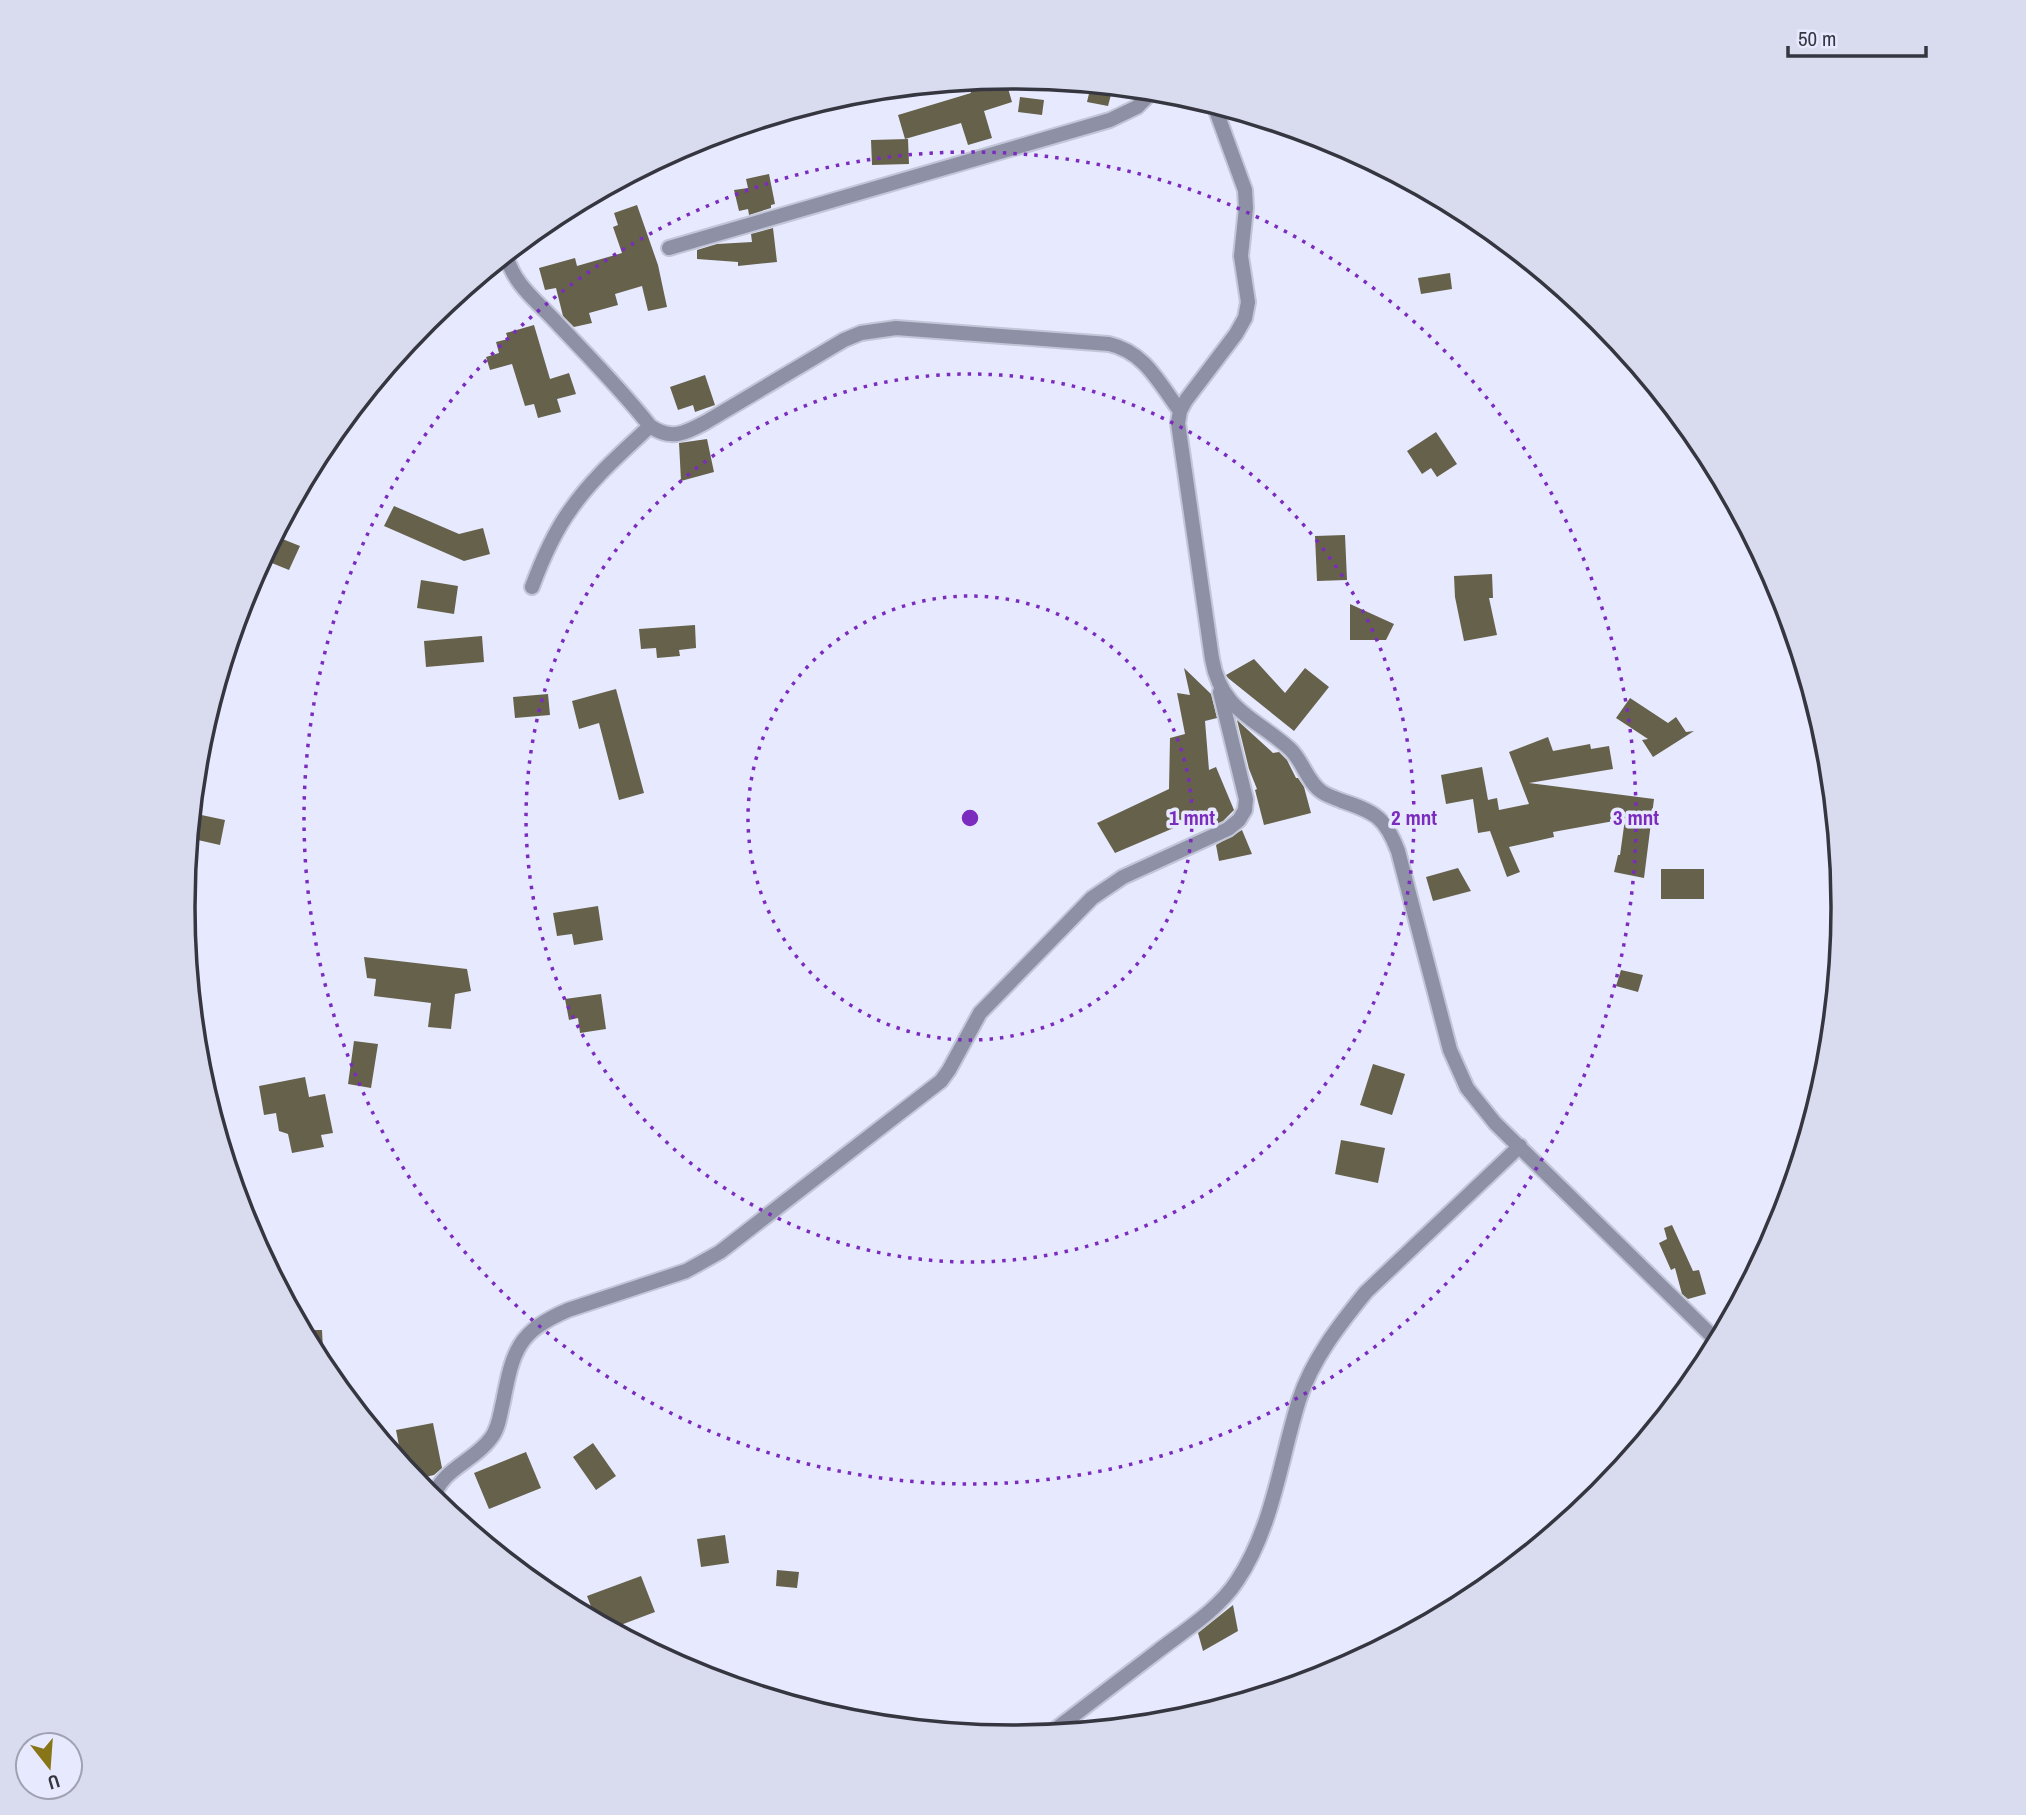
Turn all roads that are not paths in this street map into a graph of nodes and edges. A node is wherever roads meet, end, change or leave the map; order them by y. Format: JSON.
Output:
{"nodes":[{"id":1,"x":1144,"y":100,"type":"edge"},
{"id":2,"x":1218,"y":115,"type":"edge"},
{"id":3,"x":669,"y":248,"type":"dead end"},
{"id":4,"x":509,"y":263,"type":"edge"},
{"id":5,"x":1180,"y":411,"type":"junction"},
{"id":6,"x":650,"y":426,"type":"junction"},
{"id":7,"x":532,"y":587,"type":"dead end"},
{"id":8,"x":1218,"y":684,"type":"junction"},
{"id":9,"x":1520,"y":1146,"type":"junction"},
{"id":10,"x":1711,"y":1335,"type":"edge"},
{"id":11,"x":437,"y":1489,"type":"edge"},
{"id":12,"x":1062,"y":1724,"type":"edge"}],
"edges":[{"from":1,"to":3,"type":"street"},
{"from":2,"to":5,"type":"street"},
{"from":4,"to":6,"type":"street"},
{"from":5,"to":6,"type":"street"},
{"from":5,"to":8,"type":"street"},
{"from":6,"to":7,"type":"street"},
{"from":8,"to":9,"type":"street"},
{"from":8,"to":11,"type":"street"},
{"from":9,"to":10,"type":"street"},
{"from":9,"to":12,"type":"street"}]}
